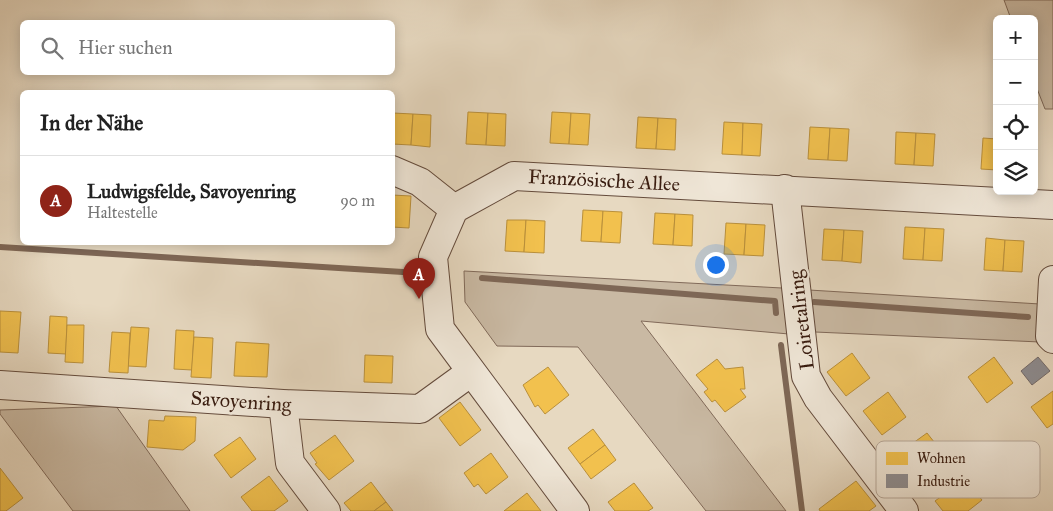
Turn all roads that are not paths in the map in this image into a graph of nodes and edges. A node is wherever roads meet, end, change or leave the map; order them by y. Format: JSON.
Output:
{"nodes":[{"id":1,"x":395,"y":171,"type":"edge"},
{"id":2,"x":785,"y":189,"type":"junction"},
{"id":3,"x":1053,"y":204,"type":"edge"},
{"id":4,"x":454,"y":209,"type":"junction"},
{"id":5,"x":1053,"y":280,"type":"edge"},
{"id":6,"x":1053,"y":339,"type":"edge"},
{"id":7,"x":470,"y":372,"type":"junction"},
{"id":8,"x":0,"y":385,"type":"edge"},
{"id":9,"x":283,"y":404,"type":"junction"},
{"id":10,"x":876,"y":474,"type":"edge"},
{"id":11,"x":894,"y":498,"type":"edge"},
{"id":12,"x":326,"y":511,"type":"edge"},
{"id":13,"x":575,"y":511,"type":"edge"},
{"id":14,"x":904,"y":511,"type":"edge"}],
"edges":[{"from":1,"to":4,"type":"street"},
{"from":2,"to":3,"type":"street","name":"Französische Allee"},
{"from":2,"to":4,"type":"street","name":"Französische Allee"},
{"from":2,"to":10,"type":"street","name":"Loiretalring"},
{"from":4,"to":7,"type":"street"},
{"from":5,"to":6,"type":"street"},
{"from":7,"to":9,"type":"street","name":"Savoyenring"},
{"from":7,"to":13,"type":"street"},
{"from":8,"to":9,"type":"street","name":"Savoyenring"},
{"from":9,"to":12,"type":"street"},
{"from":11,"to":14,"type":"street","name":"Loiretalring"}]}
